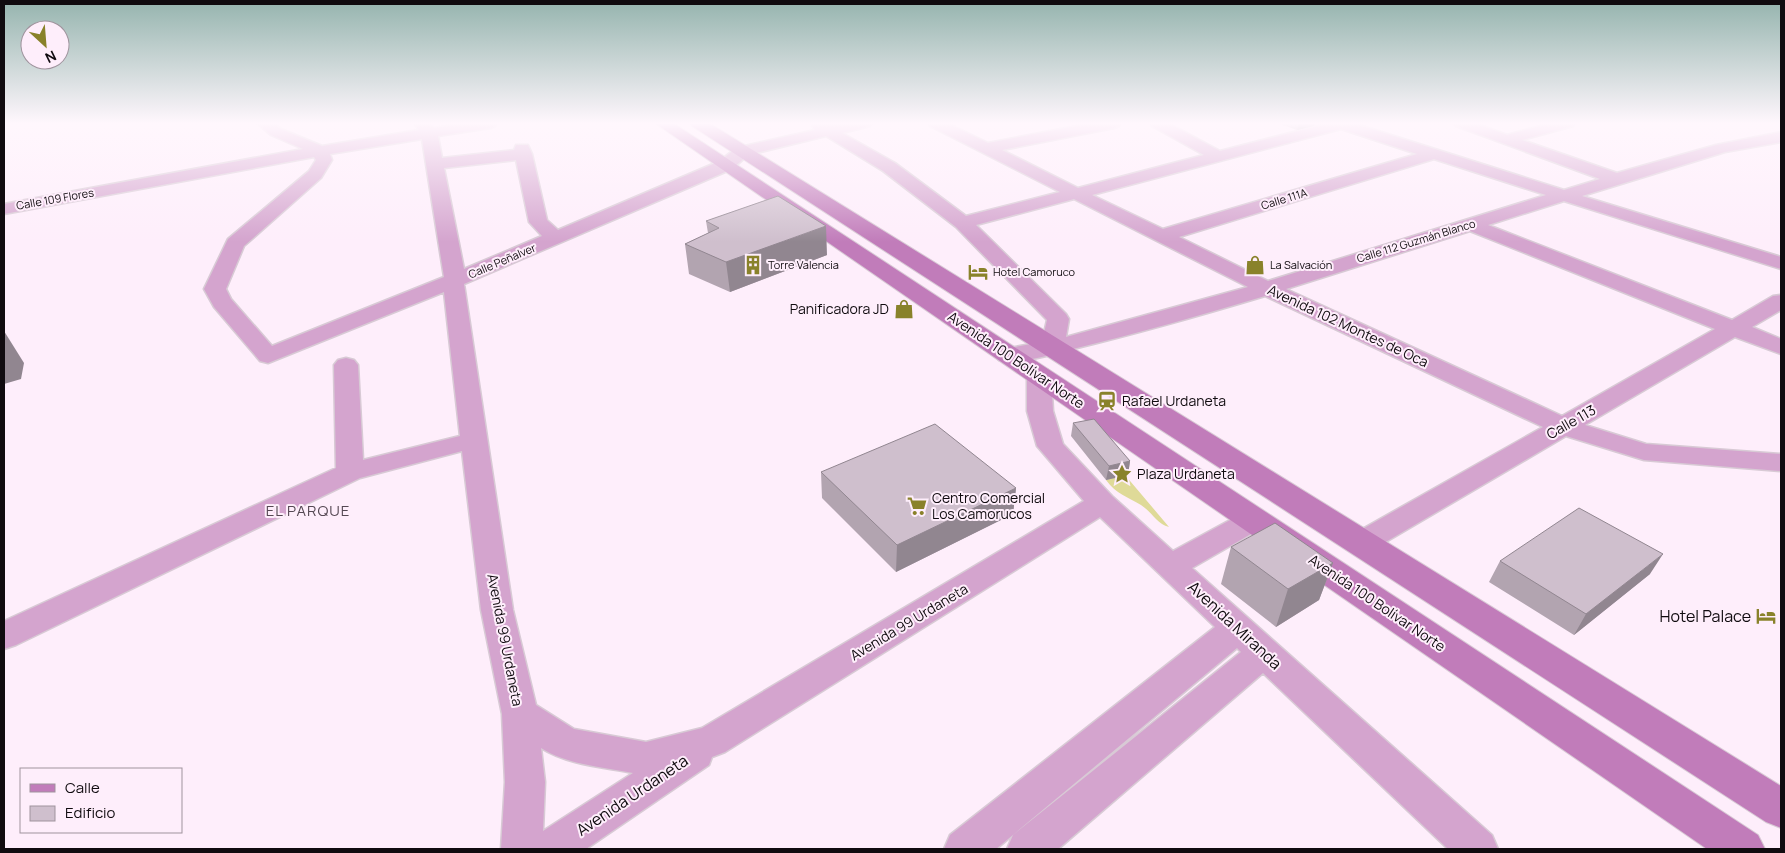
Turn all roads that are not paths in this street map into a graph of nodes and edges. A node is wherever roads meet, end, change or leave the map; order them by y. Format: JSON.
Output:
{"nodes":[{"id":1,"x":256,"y":163,"type":"edge"},
{"id":2,"x":322,"y":163,"type":"edge"},
{"id":3,"x":443,"y":163,"type":"edge"},
{"id":4,"x":525,"y":163,"type":"edge"},
{"id":5,"x":723,"y":163,"type":"edge"},
{"id":6,"x":728,"y":163,"type":"edge"},
{"id":7,"x":760,"y":163,"type":"edge"},
{"id":8,"x":882,"y":163,"type":"edge"},
{"id":9,"x":1017,"y":163,"type":"edge"},
{"id":10,"x":1192,"y":163,"type":"edge"},
{"id":11,"x":1405,"y":163,"type":"edge"},
{"id":12,"x":1461,"y":163,"type":"edge"},
{"id":13,"x":1571,"y":163,"type":"edge"},
{"id":14,"x":1672,"y":163,"type":"edge"},
{"id":15,"x":435,"y":164,"type":"joint"},
{"id":16,"x":726,"y":165,"type":"junction"},
{"id":17,"x":1617,"y":179,"type":"junction"},
{"id":18,"x":1077,"y":193,"type":"junction"},
{"id":19,"x":1562,"y":196,"type":"junction"},
{"id":20,"x":4,"y":209,"type":"edge"},
{"id":21,"x":963,"y":223,"type":"junction"},
{"id":22,"x":1471,"y":224,"type":"junction"},
{"id":23,"x":1162,"y":236,"type":"junction"},
{"id":24,"x":556,"y":238,"type":"junction"},
{"id":25,"x":1781,"y":262,"type":"edge"},
{"id":26,"x":453,"y":281,"type":"junction"},
{"id":27,"x":1266,"y":288,"type":"junction"},
{"id":28,"x":1781,"y":302,"type":"edge"},
{"id":29,"x":1733,"y":329,"type":"junction"},
{"id":30,"x":1781,"y":347,"type":"edge"},
{"id":31,"x":276,"y":354,"type":"joint"},
{"id":32,"x":1045,"y":361,"type":"junction"},
{"id":33,"x":346,"y":366,"type":"dead end"},
{"id":34,"x":1564,"y":427,"type":"junction"},
{"id":35,"x":475,"y":440,"type":"junction"},
{"id":36,"x":1781,"y":463,"type":"edge"},
{"id":37,"x":350,"y":472,"type":"junction"},
{"id":38,"x":1102,"y":503,"type":"junction"},
{"id":39,"x":1253,"y":520,"type":"junction"},
{"id":40,"x":1361,"y":543,"type":"junction"},
{"id":41,"x":1171,"y":566,"type":"junction"},
{"id":42,"x":4,"y":636,"type":"edge"},
{"id":43,"x":1251,"y":640,"type":"junction"},
{"id":44,"x":520,"y":714,"type":"junction"},
{"id":45,"x":712,"y":741,"type":"junction"},
{"id":46,"x":1781,"y":809,"type":"edge"},
{"id":47,"x":522,"y":849,"type":"edge"},
{"id":48,"x":552,"y":849,"type":"edge"},
{"id":49,"x":965,"y":849,"type":"edge"},
{"id":50,"x":1028,"y":849,"type":"edge"},
{"id":51,"x":1477,"y":849,"type":"edge"},
{"id":52,"x":1743,"y":849,"type":"edge"}],
"edges":[{"from":1,"to":20,"type":"street","name":"Calle 109 Flores"},
{"from":2,"to":31,"type":"street"},
{"from":3,"to":15,"type":"street"},
{"from":4,"to":24,"type":"street"},
{"from":5,"to":16,"type":"main road","name":"Avenida 100 Bolívar Norte"},
{"from":6,"to":16,"type":"street"},
{"from":7,"to":32,"type":"main road","name":"Avenida 100 Bolívar Norte"},
{"from":8,"to":21,"type":"street"},
{"from":9,"to":18,"type":"street","name":"Avenida 102 Montes de Oca"},
{"from":10,"to":18,"type":"street"},
{"from":11,"to":23,"type":"street","name":"Calle 111A"},
{"from":12,"to":19,"type":"street"},
{"from":13,"to":17,"type":"street"},
{"from":14,"to":17,"type":"street","name":"Calle 112 Guzmán Blanco"},
{"from":15,"to":26,"type":"street","name":"Avenida 99 Urdaneta"},
{"from":16,"to":24,"type":"street","name":"Calle Peñalver"},
{"from":16,"to":32,"type":"main road","name":"Avenida 100 Bolívar Norte"},
{"from":17,"to":19,"type":"street","name":"Calle 112 Guzmán Blanco"},
{"from":18,"to":21,"type":"street"},
{"from":18,"to":23,"type":"street","name":"Avenida 102 Montes de Oca"},
{"from":19,"to":22,"type":"street","name":"Calle 112 Guzmán Blanco"},
{"from":19,"to":25,"type":"street"},
{"from":21,"to":32,"type":"street","name":"Avenida Miranda"},
{"from":22,"to":27,"type":"street","name":"Calle 112 Guzmán Blanco"},
{"from":22,"to":29,"type":"street"},
{"from":23,"to":27,"type":"street","name":"Avenida 102 Montes de Oca"},
{"from":24,"to":26,"type":"street","name":"Calle Peñalver"},
{"from":26,"to":31,"type":"street","name":"Calle Peñalver"},
{"from":26,"to":35,"type":"street","name":"Avenida 99 Urdaneta"},
{"from":27,"to":32,"type":"street","name":"Calle 112 Guzmán Blanco"},
{"from":27,"to":34,"type":"street","name":"Avenida 102 Montes de Oca"},
{"from":28,"to":29,"type":"street","name":"Calle 113"},
{"from":29,"to":30,"type":"street"},
{"from":29,"to":34,"type":"street","name":"Calle 113"},
{"from":32,"to":38,"type":"street","name":"Avenida Miranda"},
{"from":32,"to":39,"type":"main road","name":"Avenida 100 Bolívar Norte"},
{"from":32,"to":40,"type":"main road","name":"Avenida 100 Bolívar Norte"},
{"from":33,"to":37,"type":"street"},
{"from":34,"to":36,"type":"street","name":"Avenida 102 Montes de Oca"},
{"from":34,"to":40,"type":"street","name":"Calle 113"},
{"from":35,"to":37,"type":"street"},
{"from":35,"to":44,"type":"street","name":"Avenida 99 Urdaneta"},
{"from":37,"to":42,"type":"street"},
{"from":38,"to":41,"type":"street","name":"Avenida Miranda"},
{"from":38,"to":45,"type":"street","name":"Avenida 99 Urdaneta"},
{"from":39,"to":41,"type":"street"},
{"from":39,"to":52,"type":"main road","name":"Avenida 100 Bolívar Norte"},
{"from":40,"to":46,"type":"main road","name":"Avenida 100 Bolívar Norte"},
{"from":41,"to":43,"type":"street","name":"Avenida Miranda"},
{"from":43,"to":49,"type":"street"},
{"from":43,"to":50,"type":"street"},
{"from":43,"to":51,"type":"street","name":"Avenida Miranda"},
{"from":44,"to":45,"type":"street","name":"Avenida 99 Urdaneta"},
{"from":44,"to":47,"type":"street"},
{"from":45,"to":48,"type":"street","name":"Avenida Urdaneta"}]}
